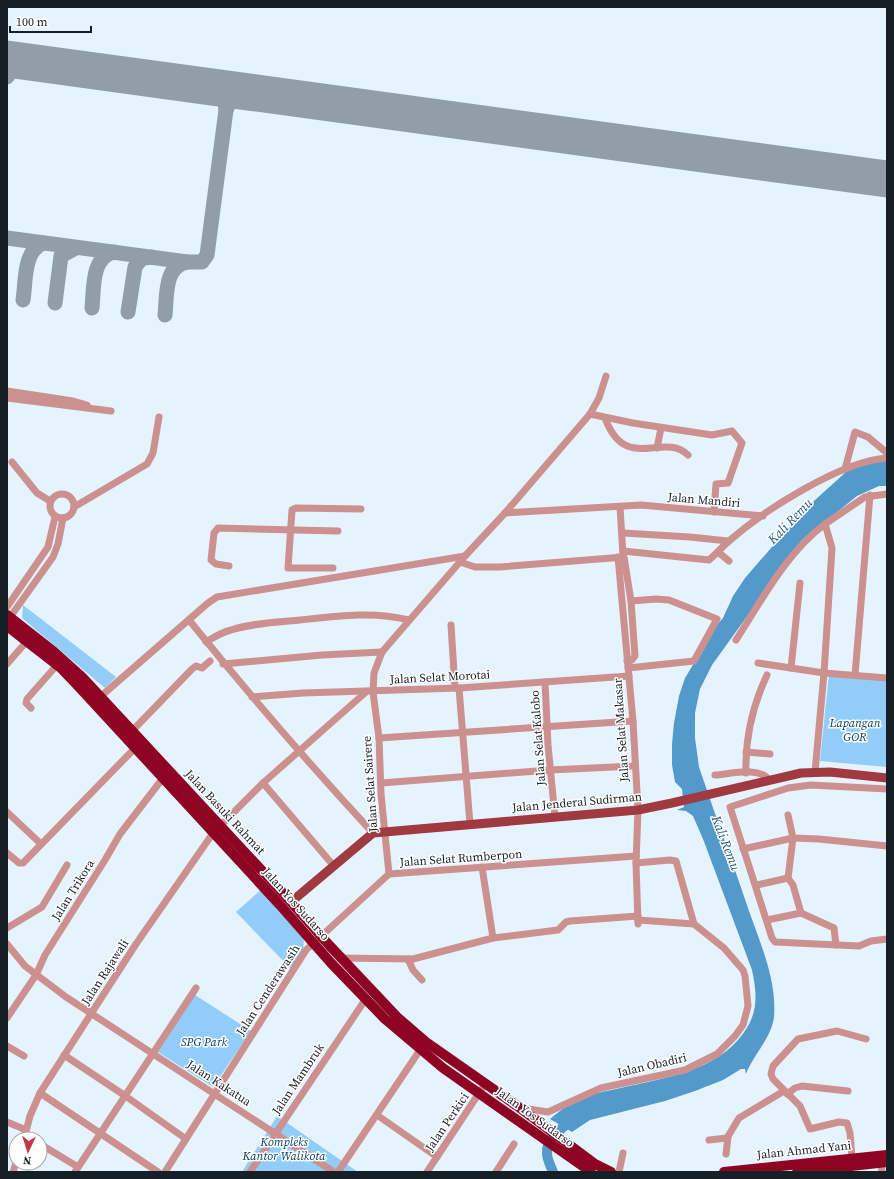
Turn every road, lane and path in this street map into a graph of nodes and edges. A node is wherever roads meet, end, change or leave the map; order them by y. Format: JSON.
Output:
{"nodes":[{"id":1,"x":606,"y":376,"type":"dead end"},
{"id":2,"x":7,"y":391,"type":"edge"},
{"id":3,"x":18,"y":396,"type":"junction"},
{"id":4,"x":7,"y":398,"type":"edge"},
{"id":5,"x":111,"y":411,"type":"dead end"},
{"id":6,"x":590,"y":414,"type":"junction"},
{"id":7,"x":159,"y":417,"type":"dead end"},
{"id":8,"x":605,"y":418,"type":"junction"},
{"id":9,"x":660,"y":428,"type":"junction"},
{"id":10,"x":657,"y":448,"type":"junction"},
{"id":11,"x":887,"y":453,"type":"edge"},
{"id":12,"x":688,"y":455,"type":"dead end"},
{"id":13,"x":887,"y":458,"type":"edge"},
{"id":14,"x":9,"y":459,"type":"edge"},
{"id":15,"x":845,"y":469,"type":"junction"},
{"id":16,"x":887,"y":494,"type":"edge"},
{"id":17,"x":870,"y":495,"type":"junction"},
{"id":18,"x":50,"y":501,"type":"junction"},
{"id":19,"x":74,"y":507,"type":"junction"},
{"id":20,"x":620,"y":507,"type":"junction"},
{"id":21,"x":361,"y":509,"type":"dead end"},
{"id":22,"x":714,"y":512,"type":"junction"},
{"id":23,"x":506,"y":513,"type":"junction"},
{"id":24,"x":763,"y":516,"type":"junction"},
{"id":25,"x":55,"y":517,"type":"junction"},
{"id":26,"x":63,"y":518,"type":"junction"},
{"id":27,"x":825,"y":524,"type":"junction"},
{"id":28,"x":290,"y":530,"type":"junction"},
{"id":29,"x":338,"y":531,"type":"dead end"},
{"id":30,"x":623,"y":533,"type":"junction"},
{"id":31,"x":728,"y":541,"type":"junction"},
{"id":32,"x":718,"y":552,"type":"junction"},
{"id":33,"x":621,"y":555,"type":"junction"},
{"id":34,"x":462,"y":559,"type":"junction"},
{"id":35,"x":729,"y":561,"type":"dead end"},
{"id":36,"x":229,"y":566,"type":"dead end"},
{"id":37,"x":332,"y":568,"type":"dead end"},
{"id":38,"x":800,"y":583,"type":"dead end"},
{"id":39,"x":631,"y":601,"type":"junction"},
{"id":40,"x":7,"y":607,"type":"edge"},
{"id":41,"x":8,"y":620,"type":"edge"},
{"id":42,"x":189,"y":620,"type":"junction"},
{"id":43,"x":409,"y":620,"type":"junction"},
{"id":44,"x":451,"y":625,"type":"dead end"},
{"id":45,"x":736,"y":640,"type":"dead end"},
{"id":46,"x":27,"y":641,"type":"junction"},
{"id":47,"x":206,"y":642,"type":"junction"},
{"id":48,"x":382,"y":652,"type":"junction"},
{"id":49,"x":210,"y":660,"type":"dead end"},
{"id":50,"x":7,"y":664,"type":"edge"},
{"id":51,"x":223,"y":664,"type":"junction"},
{"id":52,"x":758,"y":664,"type":"dead end"},
{"id":53,"x":57,"y":665,"type":"junction"},
{"id":54,"x":627,"y":665,"type":"junction"},
{"id":55,"x":791,"y":668,"type":"junction"},
{"id":56,"x":824,"y":673,"type":"junction"},
{"id":57,"x":767,"y":675,"type":"dead end"},
{"id":58,"x":854,"y":675,"type":"junction"},
{"id":59,"x":629,"y":676,"type":"junction"},
{"id":60,"x":887,"y":678,"type":"edge"},
{"id":61,"x":545,"y":682,"type":"junction"},
{"id":62,"x":457,"y":688,"type":"junction"},
{"id":63,"x":370,"y":692,"type":"junction"},
{"id":64,"x":100,"y":697,"type":"junction"},
{"id":65,"x":252,"y":697,"type":"junction"},
{"id":66,"x":31,"y":708,"type":"dead end"},
{"id":67,"x":110,"y":713,"type":"junction"},
{"id":68,"x":633,"y":721,"type":"junction"},
{"id":69,"x":547,"y":727,"type":"junction"},
{"id":70,"x":133,"y":730,"type":"junction"},
{"id":71,"x":462,"y":731,"type":"junction"},
{"id":72,"x":379,"y":738,"type":"junction"},
{"id":73,"x":136,"y":747,"type":"junction"},
{"id":74,"x":298,"y":752,"type":"junction"},
{"id":75,"x":746,"y":752,"type":"junction"},
{"id":76,"x":770,"y":754,"type":"dead end"},
{"id":77,"x":635,"y":766,"type":"junction"},
{"id":78,"x":550,"y":770,"type":"junction"},
{"id":79,"x":814,"y":772,"type":"junction"},
{"id":80,"x":746,"y":773,"type":"junction"},
{"id":81,"x":715,"y":775,"type":"dead end"},
{"id":82,"x":466,"y":776,"type":"junction"},
{"id":83,"x":785,"y":776,"type":"junction"},
{"id":84,"x":164,"y":778,"type":"junction"},
{"id":85,"x":887,"y":778,"type":"edge"},
{"id":86,"x":770,"y":780,"type":"junction"},
{"id":87,"x":263,"y":783,"type":"junction"},
{"id":88,"x":381,"y":783,"type":"junction"},
{"id":89,"x":788,"y":788,"type":"junction"},
{"id":90,"x":887,"y":789,"type":"edge"},
{"id":91,"x":638,"y":810,"type":"junction"},
{"id":92,"x":7,"y":812,"type":"edge"},
{"id":93,"x":788,"y":815,"type":"dead end"},
{"id":94,"x":555,"y":817,"type":"junction"},
{"id":95,"x":470,"y":824,"type":"junction"},
{"id":96,"x":216,"y":829,"type":"junction"},
{"id":97,"x":384,"y":831,"type":"junction"},
{"id":98,"x":372,"y":833,"type":"junction"},
{"id":99,"x":793,"y":838,"type":"junction"},
{"id":100,"x":41,"y":844,"type":"junction"},
{"id":101,"x":887,"y":846,"type":"edge"},
{"id":102,"x":743,"y":849,"type":"junction"},
{"id":103,"x":7,"y":853,"type":"edge"},
{"id":104,"x":636,"y":859,"type":"junction"},
{"id":105,"x":333,"y":865,"type":"junction"},
{"id":106,"x":67,"y":866,"type":"dead end"},
{"id":107,"x":482,"y":867,"type":"junction"},
{"id":108,"x":389,"y":874,"type":"junction"},
{"id":109,"x":788,"y":878,"type":"junction"},
{"id":110,"x":756,"y":885,"type":"junction"},
{"id":111,"x":291,"y":902,"type":"junction"},
{"id":112,"x":801,"y":912,"type":"junction"},
{"id":113,"x":638,"y":920,"type":"junction"},
{"id":114,"x":767,"y":920,"type":"junction"},
{"id":115,"x":694,"y":924,"type":"junction"},
{"id":116,"x":7,"y":928,"type":"edge"},
{"id":117,"x":493,"y":938,"type":"junction"},
{"id":118,"x":317,"y":939,"type":"junction"},
{"id":119,"x":887,"y":939,"type":"edge"},
{"id":120,"x":7,"y":944,"type":"edge"},
{"id":121,"x":836,"y":945,"type":"junction"},
{"id":122,"x":341,"y":958,"type":"junction"},
{"id":123,"x":408,"y":960,"type":"junction"},
{"id":124,"x":36,"y":975,"type":"junction"},
{"id":125,"x":422,"y":980,"type":"dead end"},
{"id":126,"x":196,"y":988,"type":"dead end"},
{"id":127,"x":365,"y":1000,"type":"junction"},
{"id":128,"x":91,"y":1013,"type":"junction"},
{"id":129,"x":7,"y":1017,"type":"edge"},
{"id":130,"x":866,"y":1039,"type":"dead end"},
{"id":131,"x":7,"y":1046,"type":"edge"},
{"id":132,"x":420,"y":1050,"type":"junction"},
{"id":133,"x":154,"y":1053,"type":"junction"},
{"id":134,"x":64,"y":1055,"type":"junction"},
{"id":135,"x":24,"y":1056,"type":"dead end"},
{"id":136,"x":486,"y":1084,"type":"junction"},
{"id":137,"x":848,"y":1091,"type":"dead end"},
{"id":138,"x":786,"y":1092,"type":"junction"},
{"id":139,"x":40,"y":1093,"type":"junction"},
{"id":140,"x":215,"y":1094,"type":"junction"},
{"id":141,"x":480,"y":1094,"type":"junction"},
{"id":142,"x":124,"y":1095,"type":"junction"},
{"id":143,"x":520,"y":1108,"type":"junction"},
{"id":144,"x":377,"y":1115,"type":"junction"},
{"id":145,"x":7,"y":1122,"type":"edge"},
{"id":146,"x":541,"y":1130,"type":"junction"},
{"id":147,"x":19,"y":1131,"type":"edge"},
{"id":148,"x":28,"y":1131,"type":"edge"},
{"id":149,"x":101,"y":1133,"type":"junction"},
{"id":150,"x":275,"y":1133,"type":"junction"},
{"id":151,"x":728,"y":1137,"type":"junction"},
{"id":152,"x":186,"y":1139,"type":"junction"},
{"id":153,"x":709,"y":1140,"type":"dead end"},
{"id":154,"x":514,"y":1144,"type":"dead end"},
{"id":155,"x":48,"y":1150,"type":"edge"},
{"id":156,"x":569,"y":1151,"type":"junction"},
{"id":157,"x":623,"y":1153,"type":"dead end"},
{"id":158,"x":726,"y":1154,"type":"dead end"},
{"id":159,"x":437,"y":1157,"type":"junction"},
{"id":160,"x":852,"y":1158,"type":"junction"},
{"id":161,"x":884,"y":1163,"type":"edge"},
{"id":162,"x":77,"y":1170,"type":"edge"},
{"id":163,"x":158,"y":1172,"type":"edge"},
{"id":164,"x":164,"y":1172,"type":"edge"},
{"id":165,"x":250,"y":1172,"type":"edge"},
{"id":166,"x":334,"y":1172,"type":"edge"},
{"id":167,"x":338,"y":1172,"type":"edge"},
{"id":168,"x":427,"y":1172,"type":"edge"},
{"id":169,"x":496,"y":1172,"type":"edge"},
{"id":170,"x":591,"y":1172,"type":"edge"},
{"id":171,"x":611,"y":1172,"type":"edge"},
{"id":172,"x":619,"y":1172,"type":"edge"},
{"id":173,"x":724,"y":1172,"type":"edge"},
{"id":174,"x":797,"y":1172,"type":"edge"}],
"edges":[{"from":1,"to":6,"type":"street","name":"Jalan Selat Sairere"},
{"from":2,"to":3,"type":"street"},
{"from":3,"to":4,"type":"street"},
{"from":3,"to":5,"type":"street"},
{"from":6,"to":8,"type":"street"},
{"from":6,"to":23,"type":"street","name":"Jalan Selat Sairere"},
{"from":7,"to":19,"type":"street"},
{"from":8,"to":9,"type":"street"},
{"from":8,"to":10,"type":"street"},
{"from":9,"to":10,"type":"street"},
{"from":9,"to":22,"type":"street"},
{"from":10,"to":12,"type":"street"},
{"from":11,"to":15,"type":"street"},
{"from":13,"to":15,"type":"street"},
{"from":14,"to":18,"type":"street"},
{"from":15,"to":24,"type":"street"},
{"from":16,"to":17,"type":"street"},
{"from":17,"to":27,"type":"street"},
{"from":17,"to":58,"type":"street"},
{"from":18,"to":19,"type":"street"},
{"from":18,"to":25,"type":"street"},
{"from":19,"to":26,"type":"street"},
{"from":20,"to":22,"type":"street","name":"Jalan Mandiri"},
{"from":20,"to":23,"type":"street","name":"Jalan Mandiri"},
{"from":20,"to":30,"type":"street"},
{"from":21,"to":28,"type":"street"},
{"from":22,"to":24,"type":"street","name":"Jalan Mandiri"},
{"from":23,"to":34,"type":"street","name":"Jalan Selat Sairere"},
{"from":24,"to":31,"type":"street"},
{"from":25,"to":26,"type":"street"},
{"from":25,"to":40,"type":"street"},
{"from":26,"to":41,"type":"street"},
{"from":27,"to":45,"type":"street"},
{"from":27,"to":56,"type":"street"},
{"from":28,"to":29,"type":"street"},
{"from":28,"to":36,"type":"street"},
{"from":28,"to":37,"type":"street"},
{"from":30,"to":31,"type":"street"},
{"from":30,"to":33,"type":"street"},
{"from":31,"to":32,"type":"street"},
{"from":32,"to":33,"type":"street"},
{"from":32,"to":35,"type":"street"},
{"from":33,"to":34,"type":"street"},
{"from":33,"to":39,"type":"street"},
{"from":33,"to":54,"type":"street","name":"Jalan Selat Makasar"},
{"from":34,"to":42,"type":"street"},
{"from":34,"to":43,"type":"street","name":"Jalan Selat Sairere"},
{"from":38,"to":55,"type":"street"},
{"from":39,"to":54,"type":"street"},
{"from":39,"to":54,"type":"street"},
{"from":41,"to":46,"type":"highway","name":"Jalan Yos Sudarso"},
{"from":41,"to":64,"type":"highway","name":"Jalan Basuki Rahmat"},
{"from":42,"to":47,"type":"street"},
{"from":42,"to":64,"type":"street"},
{"from":43,"to":47,"type":"street"},
{"from":43,"to":48,"type":"street","name":"Jalan Selat Sairere"},
{"from":44,"to":62,"type":"street"},
{"from":46,"to":50,"type":"street"},
{"from":46,"to":53,"type":"highway","name":"Jalan Yos Sudarso"},
{"from":47,"to":51,"type":"street"},
{"from":48,"to":51,"type":"street"},
{"from":48,"to":63,"type":"street","name":"Jalan Selat Sairere"},
{"from":49,"to":70,"type":"street"},
{"from":51,"to":65,"type":"street"},
{"from":52,"to":55,"type":"street"},
{"from":53,"to":66,"type":"street"},
{"from":53,"to":67,"type":"highway","name":"Jalan Yos Sudarso"},
{"from":54,"to":59,"type":"street","name":"Jalan Selat Makasar"},
{"from":55,"to":56,"type":"street"},
{"from":56,"to":58,"type":"street"},
{"from":56,"to":79,"type":"street"},
{"from":57,"to":75,"type":"street"},
{"from":58,"to":60,"type":"street"},
{"from":59,"to":61,"type":"street","name":"Jalan Selat Morotai"},
{"from":59,"to":68,"type":"street","name":"Jalan Selat Makasar"},
{"from":61,"to":62,"type":"street","name":"Jalan Selat Morotai"},
{"from":61,"to":69,"type":"street","name":"Jalan Selat Kalobo"},
{"from":62,"to":63,"type":"street","name":"Jalan Selat Morotai"},
{"from":62,"to":71,"type":"street"},
{"from":63,"to":65,"type":"street","name":"Jalan Selat Morotai"},
{"from":63,"to":72,"type":"street","name":"Jalan Selat Sairere"},
{"from":63,"to":74,"type":"street","name":"Jalan Rajawali"},
{"from":64,"to":67,"type":"highway","name":"Jalan Basuki Rahmat"},
{"from":65,"to":74,"type":"street"},
{"from":67,"to":70,"type":"highway","name":"Jalan Basuki Rahmat"},
{"from":67,"to":73,"type":"highway","name":"Jalan Yos Sudarso"},
{"from":68,"to":69,"type":"street"},
{"from":68,"to":77,"type":"street","name":"Jalan Selat Makasar"},
{"from":69,"to":71,"type":"street"},
{"from":69,"to":78,"type":"street","name":"Jalan Selat Kalobo"},
{"from":70,"to":96,"type":"highway","name":"Jalan Basuki Rahmat"},
{"from":71,"to":72,"type":"street"},
{"from":71,"to":82,"type":"street"},
{"from":72,"to":88,"type":"street","name":"Jalan Selat Sairere"},
{"from":73,"to":84,"type":"highway","name":"Jalan Yos Sudarso"},
{"from":73,"to":100,"type":"street"},
{"from":74,"to":87,"type":"street","name":"Jalan Rajawali"},
{"from":74,"to":98,"type":"street"},
{"from":75,"to":76,"type":"street"},
{"from":75,"to":80,"type":"street"},
{"from":77,"to":78,"type":"street"},
{"from":77,"to":91,"type":"street","name":"Jalan Selat Makasar"},
{"from":78,"to":82,"type":"street"},
{"from":78,"to":94,"type":"street","name":"Jalan Selat Kalobo"},
{"from":79,"to":83,"type":"main road","name":"Jalan Jenderal Sudirman"},
{"from":79,"to":85,"type":"main road","name":"Jalan Jenderal Sudirman"},
{"from":80,"to":81,"type":"street"},
{"from":80,"to":86,"type":"street"},
{"from":82,"to":88,"type":"street"},
{"from":82,"to":95,"type":"street"},
{"from":83,"to":86,"type":"main road","name":"Jalan Jenderal Sudirman"},
{"from":83,"to":89,"type":"street"},
{"from":84,"to":96,"type":"highway","name":"Jalan Yos Sudarso"},
{"from":84,"to":124,"type":"street","name":"Jalan Trikora"},
{"from":86,"to":91,"type":"main road","name":"Jalan Jenderal Sudirman"},
{"from":87,"to":96,"type":"street","name":"Jalan Rajawali"},
{"from":87,"to":105,"type":"street"},
{"from":88,"to":97,"type":"street","name":"Jalan Selat Sairere"},
{"from":89,"to":90,"type":"street"},
{"from":89,"to":102,"type":"street"},
{"from":91,"to":94,"type":"main road","name":"Jalan Jenderal Sudirman"},
{"from":91,"to":104,"type":"street","name":"Jalan Selat Makasar"},
{"from":92,"to":100,"type":"street"},
{"from":93,"to":99,"type":"street"},
{"from":94,"to":95,"type":"main road","name":"Jalan Jenderal Sudirman"},
{"from":95,"to":97,"type":"main road","name":"Jalan Jenderal Sudirman"},
{"from":96,"to":111,"type":"highway","name":"Jalan Basuki Rahmat"},
{"from":96,"to":118,"type":"highway","name":"Jalan Yos Sudarso"},
{"from":96,"to":128,"type":"street","name":"Jalan Rajawali"},
{"from":97,"to":98,"type":"main road","name":"Jalan Jenderal Sudirman"},
{"from":97,"to":108,"type":"street","name":"Jalan Selat Sairere"},
{"from":98,"to":105,"type":"main road","name":"Jalan Jenderal Sudirman"},
{"from":99,"to":101,"type":"street"},
{"from":99,"to":102,"type":"street"},
{"from":99,"to":109,"type":"street"},
{"from":100,"to":103,"type":"street"},
{"from":102,"to":110,"type":"street"},
{"from":104,"to":107,"type":"street","name":"Jalan Selat Rumberpon"},
{"from":104,"to":113,"type":"street","name":"Jalan Selat Makasar"},
{"from":104,"to":115,"type":"street","name":"Jalan Selat Rumberpon"},
{"from":105,"to":111,"type":"main road","name":"Jalan Jenderal Sudirman"},
{"from":106,"to":116,"type":"street"},
{"from":107,"to":108,"type":"street","name":"Jalan Selat Rumberpon"},
{"from":107,"to":117,"type":"street"},
{"from":108,"to":118,"type":"street","name":"Jalan Selat Rumberpon"},
{"from":109,"to":110,"type":"street"},
{"from":109,"to":112,"type":"street"},
{"from":110,"to":114,"type":"street"},
{"from":111,"to":118,"type":"highway","name":"Jalan Basuki Rahmat"},
{"from":112,"to":114,"type":"street"},
{"from":112,"to":121,"type":"street"},
{"from":113,"to":115,"type":"street"},
{"from":113,"to":117,"type":"street"},
{"from":114,"to":121,"type":"street"},
{"from":115,"to":143,"type":"street","name":"Jalan Obadiri"},
{"from":117,"to":123,"type":"street"},
{"from":118,"to":122,"type":"highway","name":"Jalan Basuki Rahmat"},
{"from":118,"to":127,"type":"highway","name":"Jalan Yos Sudarso"},
{"from":118,"to":140,"type":"street","name":"Jalan Cenderawasih"},
{"from":119,"to":121,"type":"street"},
{"from":120,"to":124,"type":"street","name":"Jalan Kakatua"},
{"from":122,"to":123,"type":"street"},
{"from":122,"to":136,"type":"highway","name":"Jalan Basuki Rahmat"},
{"from":123,"to":125,"type":"street"},
{"from":124,"to":128,"type":"street","name":"Jalan Kakatua"},
{"from":124,"to":129,"type":"street","name":"Jalan Trikora"},
{"from":126,"to":133,"type":"street"},
{"from":127,"to":132,"type":"highway","name":"Jalan Yos Sudarso"},
{"from":127,"to":150,"type":"street","name":"Jalan Mambruk"},
{"from":128,"to":133,"type":"street","name":"Jalan Kakatua"},
{"from":128,"to":134,"type":"street","name":"Jalan Rajawali"},
{"from":130,"to":138,"type":"street"},
{"from":131,"to":135,"type":"street"},
{"from":132,"to":141,"type":"highway","name":"Jalan Yos Sudarso"},
{"from":132,"to":144,"type":"street"},
{"from":133,"to":140,"type":"street","name":"Jalan Kakatua"},
{"from":133,"to":142,"type":"street"},
{"from":134,"to":139,"type":"street","name":"Jalan Rajawali"},
{"from":134,"to":142,"type":"street"},
{"from":136,"to":141,"type":"street","name":"Jalan Perkici"},
{"from":136,"to":143,"type":"highway","name":"Jalan Basuki Rahmat"},
{"from":137,"to":138,"type":"street"},
{"from":138,"to":151,"type":"street"},
{"from":138,"to":160,"type":"street"},
{"from":139,"to":148,"type":"street","name":"Jalan Rajawali"},
{"from":139,"to":149,"type":"street"},
{"from":140,"to":150,"type":"street","name":"Jalan Kakatua"},
{"from":140,"to":152,"type":"street","name":"Jalan Cenderawasih"},
{"from":141,"to":146,"type":"highway","name":"Jalan Yos Sudarso"},
{"from":141,"to":159,"type":"street","name":"Jalan Perkici"},
{"from":142,"to":149,"type":"street"},
{"from":142,"to":152,"type":"street"},
{"from":143,"to":146,"type":"highway","name":"Jalan Basuki Rahmat"},
{"from":144,"to":159,"type":"street"},
{"from":144,"to":167,"type":"street"},
{"from":145,"to":147,"type":"street"},
{"from":146,"to":156,"type":"highway","name":"Jalan Basuki Rahmat"},
{"from":149,"to":162,"type":"street"},
{"from":149,"to":163,"type":"street"},
{"from":150,"to":165,"type":"street","name":"Jalan Mambruk"},
{"from":150,"to":166,"type":"street","name":"Jalan Kakatua"},
{"from":151,"to":153,"type":"street"},
{"from":151,"to":158,"type":"street"},
{"from":152,"to":164,"type":"street","name":"Jalan Cenderawasih"},
{"from":154,"to":169,"type":"street"},
{"from":155,"to":162,"type":"street"},
{"from":156,"to":170,"type":"highway","name":"Jalan Yos Sudarso"},
{"from":156,"to":171,"type":"highway"},
{"from":157,"to":172,"type":"street"},
{"from":159,"to":168,"type":"street","name":"Jalan Perkici"},
{"from":160,"to":161,"type":"highway","name":"Jalan Ahmad Yani"},
{"from":160,"to":173,"type":"highway","name":"Jalan Ahmad Yani"},
{"from":161,"to":174,"type":"highway"}]}
